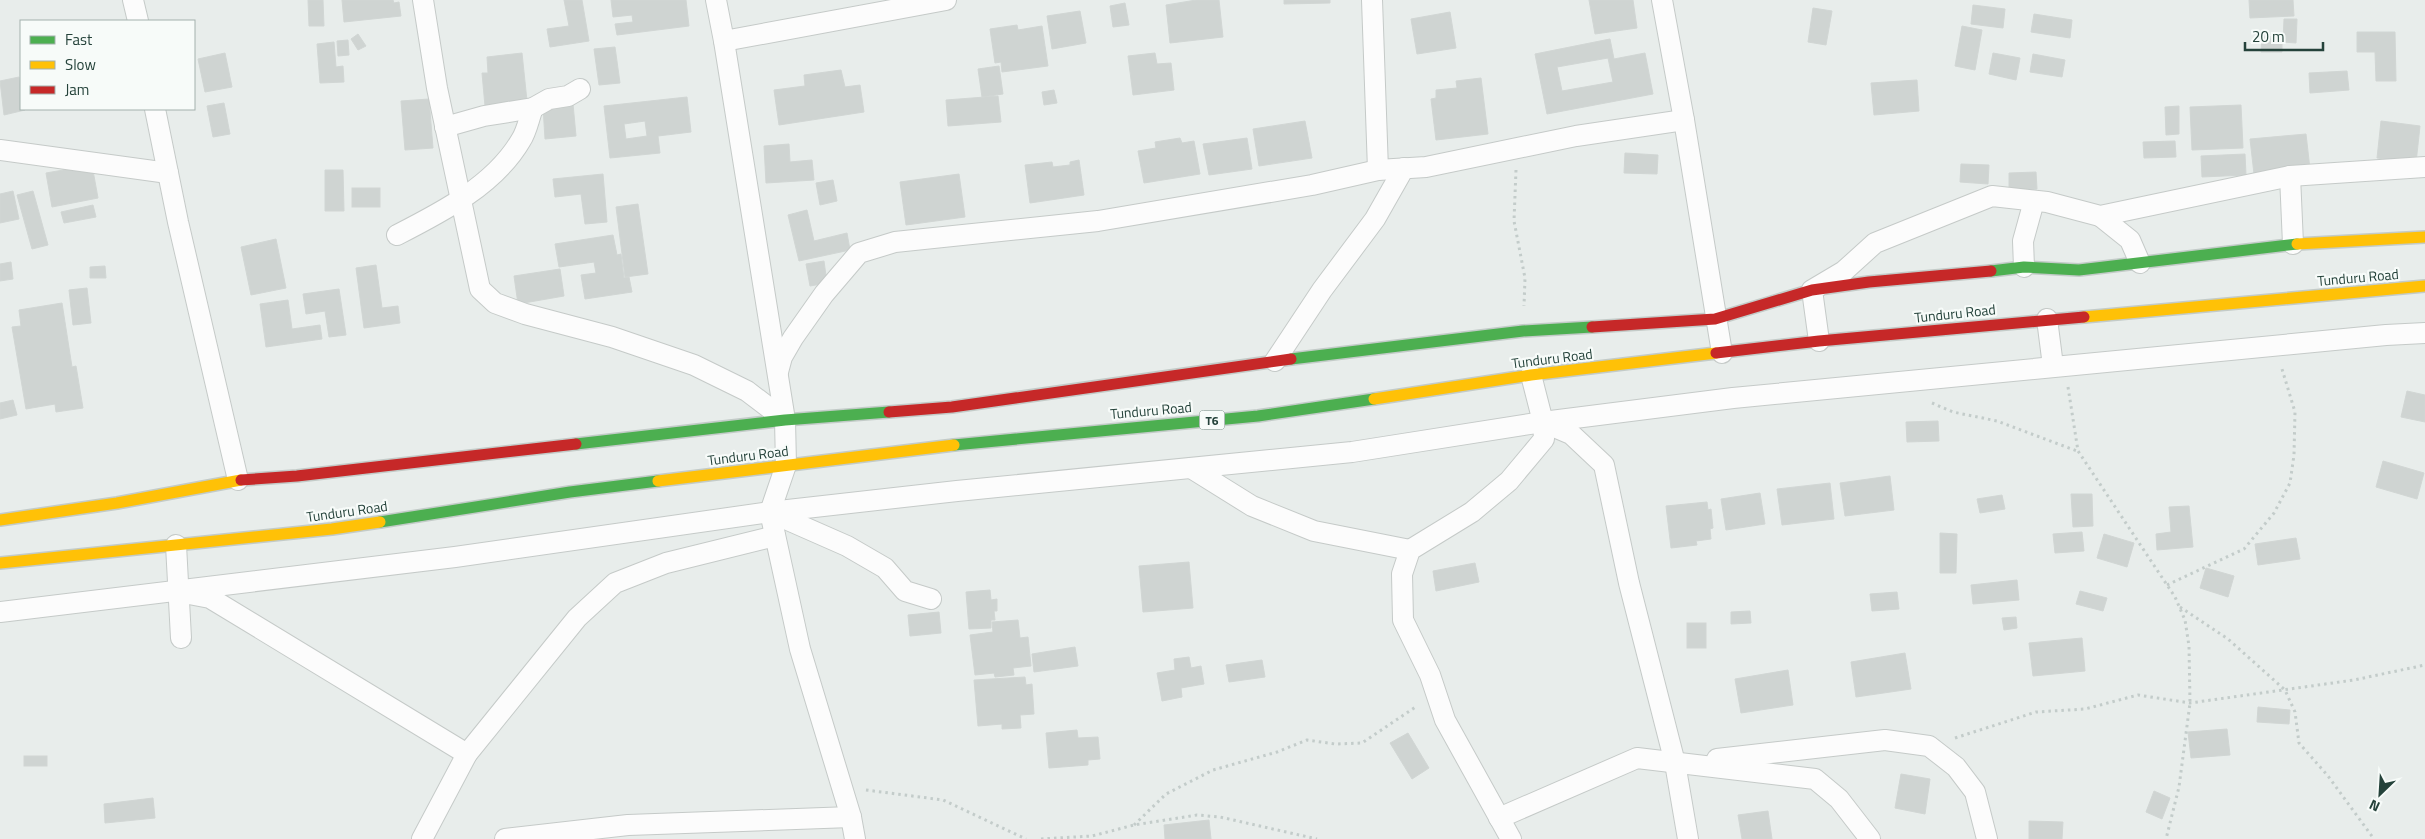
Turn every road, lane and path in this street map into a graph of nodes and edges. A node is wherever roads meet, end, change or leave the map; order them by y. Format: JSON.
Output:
{"nodes":[{"id":1,"x":133,"y":0,"type":"edge"},
{"id":2,"x":423,"y":0,"type":"edge"},
{"id":3,"x":716,"y":0,"type":"edge"},
{"id":4,"x":946,"y":0,"type":"edge"},
{"id":5,"x":1372,"y":0,"type":"edge"},
{"id":6,"x":1662,"y":0,"type":"edge"},
{"id":7,"x":138,"y":20,"type":"edge"},
{"id":8,"x":724,"y":41,"type":"junction"},
{"id":9,"x":580,"y":90,"type":"dead end"},
{"id":10,"x":533,"y":108,"type":"junction"},
{"id":11,"x":155,"y":110,"type":"edge"},
{"id":12,"x":1684,"y":120,"type":"junction"},
{"id":13,"x":445,"y":127,"type":"junction"},
{"id":14,"x":1516,"y":148,"type":"junction"},
{"id":15,"x":0,"y":150,"type":"edge"},
{"id":16,"x":2425,"y":167,"type":"edge"},
{"id":17,"x":1404,"y":168,"type":"junction"},
{"id":18,"x":1378,"y":170,"type":"junction"},
{"id":19,"x":168,"y":173,"type":"junction"},
{"id":20,"x":2290,"y":176,"type":"junction"},
{"id":21,"x":461,"y":199,"type":"junction"},
{"id":22,"x":2034,"y":201,"type":"junction"},
{"id":23,"x":2100,"y":216,"type":"junction"},
{"id":24,"x":397,"y":235,"type":"dead end"},
{"id":25,"x":2425,"y":237,"type":"edge"},
{"id":26,"x":2292,"y":244,"type":"junction"},
{"id":27,"x":2140,"y":263,"type":"junction"},
{"id":28,"x":2024,"y":267,"type":"junction"},
{"id":29,"x":2425,"y":286,"type":"edge"},
{"id":30,"x":1812,"y":290,"type":"junction"},
{"id":31,"x":1715,"y":319,"type":"junction"},
{"id":32,"x":2047,"y":319,"type":"junction"},
{"id":33,"x":1523,"y":331,"type":"junction"},
{"id":34,"x":2425,"y":333,"type":"edge"},
{"id":35,"x":1819,"y":341,"type":"junction"},
{"id":36,"x":2280,"y":344,"type":"junction"},
{"id":37,"x":1722,"y":353,"type":"junction"},
{"id":38,"x":1276,"y":361,"type":"junction"},
{"id":39,"x":2058,"y":366,"type":"junction"},
{"id":40,"x":778,"y":372,"type":"junction"},
{"id":41,"x":1531,"y":375,"type":"junction"},
{"id":42,"x":1918,"y":379,"type":"junction"},
{"id":43,"x":785,"y":420,"type":"junction"},
{"id":44,"x":1543,"y":422,"type":"junction"},
{"id":45,"x":2078,"y":451,"type":"junction"},
{"id":46,"x":786,"y":465,"type":"junction"},
{"id":47,"x":1191,"y":468,"type":"junction"},
{"id":48,"x":238,"y":480,"type":"junction"},
{"id":49,"x":770,"y":512,"type":"junction"},
{"id":50,"x":0,"y":520,"type":"edge"},
{"id":51,"x":775,"y":536,"type":"junction"},
{"id":52,"x":176,"y":545,"type":"junction"},
{"id":53,"x":1410,"y":550,"type":"junction"},
{"id":54,"x":0,"y":562,"type":"edge"},
{"id":55,"x":2167,"y":585,"type":"junction"},
{"id":56,"x":180,"y":591,"type":"junction"},
{"id":57,"x":931,"y":599,"type":"dead end"},
{"id":58,"x":2179,"y":607,"type":"junction"},
{"id":59,"x":0,"y":612,"type":"edge"},
{"id":60,"x":181,"y":638,"type":"dead end"},
{"id":61,"x":2425,"y":665,"type":"edge"},
{"id":62,"x":2285,"y":690,"type":"junction"},
{"id":63,"x":1436,"y":694,"type":"junction"},
{"id":64,"x":2190,"y":703,"type":"junction"},
{"id":65,"x":1929,"y":746,"type":"junction"},
{"id":66,"x":467,"y":754,"type":"junction"},
{"id":67,"x":1675,"y":763,"type":"junction"},
{"id":68,"x":842,"y":787,"type":"junction"},
{"id":69,"x":852,"y":817,"type":"junction"},
{"id":70,"x":1499,"y":818,"type":"junction"},
{"id":71,"x":1134,"y":825,"type":"junction"},
{"id":72,"x":422,"y":839,"type":"edge"},
{"id":73,"x":504,"y":839,"type":"edge"},
{"id":74,"x":855,"y":839,"type":"edge"},
{"id":75,"x":1026,"y":839,"type":"edge"},
{"id":76,"x":1041,"y":839,"type":"edge"},
{"id":77,"x":1317,"y":839,"type":"edge"},
{"id":78,"x":1511,"y":839,"type":"edge"},
{"id":79,"x":1688,"y":839,"type":"edge"},
{"id":80,"x":1870,"y":839,"type":"edge"},
{"id":81,"x":1987,"y":839,"type":"edge"},
{"id":82,"x":2167,"y":839,"type":"edge"},
{"id":83,"x":2374,"y":839,"type":"edge"}],
"edges":[{"from":1,"to":7,"type":"street"},
{"from":2,"to":13,"type":"street"},
{"from":3,"to":8,"type":"street"},
{"from":4,"to":8,"type":"street"},
{"from":5,"to":18,"type":"street"},
{"from":6,"to":12,"type":"street"},
{"from":8,"to":40,"type":"street"},
{"from":9,"to":10,"type":"street"},
{"from":10,"to":13,"type":"street"},
{"from":10,"to":21,"type":"street"},
{"from":11,"to":19,"type":"street"},
{"from":12,"to":14,"type":"street"},
{"from":12,"to":31,"type":"street"},
{"from":13,"to":21,"type":"street"},
{"from":14,"to":17,"type":"street"},
{"from":14,"to":33,"type":"path"},
{"from":15,"to":19,"type":"street"},
{"from":16,"to":20,"type":"street"},
{"from":17,"to":18,"type":"street"},
{"from":17,"to":38,"type":"street"},
{"from":18,"to":40,"type":"street"},
{"from":19,"to":48,"type":"street"},
{"from":20,"to":23,"type":"street"},
{"from":20,"to":26,"type":"street"},
{"from":21,"to":24,"type":"street"},
{"from":21,"to":43,"type":"street"},
{"from":22,"to":23,"type":"street"},
{"from":22,"to":28,"type":"street"},
{"from":22,"to":30,"type":"street"},
{"from":23,"to":27,"type":"street"},
{"from":25,"to":26,"type":"main road"},
{"from":26,"to":27,"type":"main road"},
{"from":27,"to":28,"type":"main road"},
{"from":28,"to":30,"type":"main road"},
{"from":29,"to":32,"type":"main road","name":"Tunduru Road","number":"T6"},
{"from":30,"to":31,"type":"main road"},
{"from":30,"to":35,"type":"street"},
{"from":31,"to":33,"type":"main road"},
{"from":31,"to":37,"type":"street"},
{"from":32,"to":35,"type":"main road","name":"Tunduru Road","number":"T6"},
{"from":32,"to":39,"type":"street"},
{"from":33,"to":38,"type":"main road"},
{"from":34,"to":36,"type":"street"},
{"from":35,"to":37,"type":"main road","name":"Tunduru Road","number":"T6"},
{"from":36,"to":39,"type":"street"},
{"from":36,"to":55,"type":"path"},
{"from":37,"to":41,"type":"main road","name":"Tunduru Road","number":"T6"},
{"from":38,"to":43,"type":"main road"},
{"from":39,"to":42,"type":"street"},
{"from":39,"to":45,"type":"path"},
{"from":40,"to":43,"type":"street"},
{"from":41,"to":44,"type":"street"},
{"from":41,"to":46,"type":"main road","name":"Tunduru Road","number":"T6"},
{"from":42,"to":44,"type":"street"},
{"from":42,"to":45,"type":"path"},
{"from":43,"to":46,"type":"street"},
{"from":43,"to":48,"type":"main road"},
{"from":44,"to":47,"type":"street"},
{"from":44,"to":53,"type":"street"},
{"from":44,"to":67,"type":"street"},
{"from":45,"to":55,"type":"path"},
{"from":46,"to":49,"type":"street"},
{"from":46,"to":52,"type":"main road","name":"Tunduru Road","number":"T6"},
{"from":47,"to":49,"type":"street"},
{"from":47,"to":53,"type":"street"},
{"from":48,"to":50,"type":"main road"},
{"from":49,"to":51,"type":"street"},
{"from":49,"to":56,"type":"street"},
{"from":49,"to":57,"type":"street"},
{"from":51,"to":66,"type":"street"},
{"from":51,"to":68,"type":"street"},
{"from":52,"to":54,"type":"main road","name":"Tunduru Road","number":"T6"},
{"from":52,"to":56,"type":"street"},
{"from":53,"to":63,"type":"street"},
{"from":55,"to":58,"type":"path"},
{"from":56,"to":59,"type":"street"},
{"from":56,"to":60,"type":"street"},
{"from":56,"to":66,"type":"street"},
{"from":58,"to":62,"type":"path"},
{"from":58,"to":64,"type":"path"},
{"from":61,"to":62,"type":"path"},
{"from":62,"to":64,"type":"path"},
{"from":62,"to":83,"type":"path"},
{"from":63,"to":70,"type":"street"},
{"from":63,"to":71,"type":"path"},
{"from":64,"to":65,"type":"path"},
{"from":64,"to":82,"type":"path"},
{"from":65,"to":67,"type":"street"},
{"from":65,"to":81,"type":"street"},
{"from":66,"to":72,"type":"street"},
{"from":67,"to":70,"type":"street"},
{"from":67,"to":79,"type":"street"},
{"from":67,"to":80,"type":"street"},
{"from":68,"to":69,"type":"street"},
{"from":68,"to":75,"type":"path"},
{"from":69,"to":73,"type":"street"},
{"from":69,"to":74,"type":"street"},
{"from":70,"to":78,"type":"street"},
{"from":71,"to":76,"type":"path"},
{"from":71,"to":77,"type":"path"}]}
